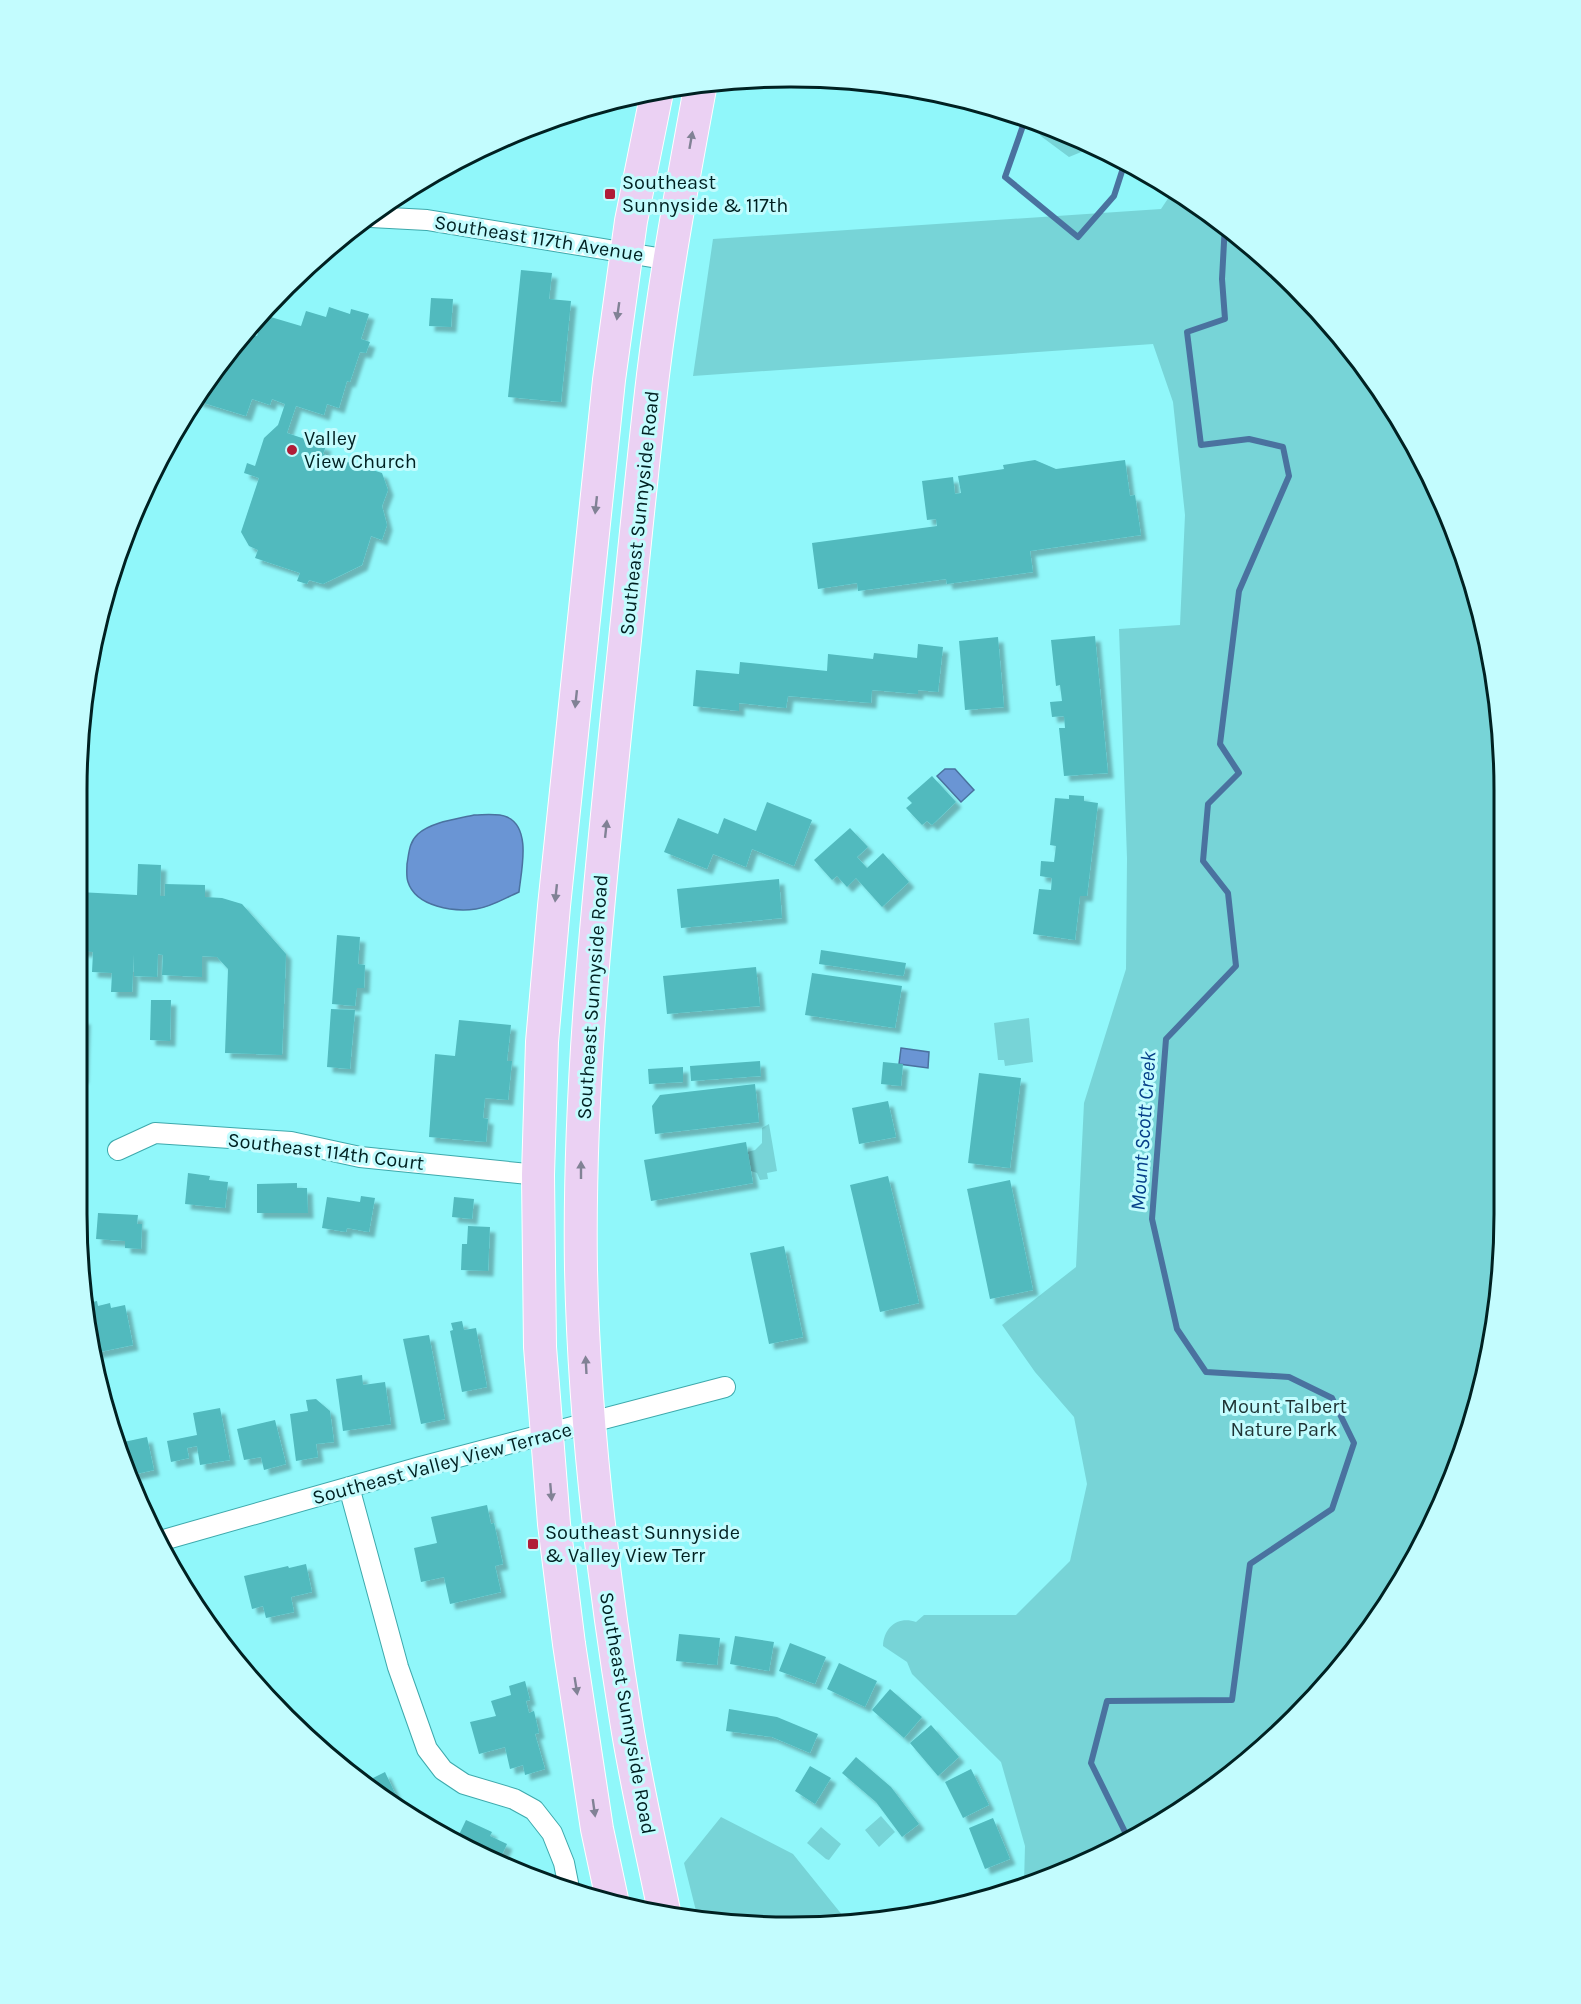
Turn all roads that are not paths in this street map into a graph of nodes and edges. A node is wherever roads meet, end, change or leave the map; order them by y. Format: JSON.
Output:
{"nodes":[{"id":1,"x":699,"y":93,"type":"edge"},
{"id":2,"x":655,"y":101,"type":"edge"},
{"id":3,"x":383,"y":218,"type":"edge"},
{"id":4,"x":627,"y":253,"type":"junction"},
{"id":5,"x":670,"y":260,"type":"junction"},
{"id":6,"x":118,"y":1150,"type":"dead end"},
{"id":7,"x":538,"y":1175,"type":"junction"},
{"id":8,"x":725,"y":1387,"type":"dead end"},
{"id":9,"x":590,"y":1423,"type":"junction"},
{"id":10,"x":546,"y":1434,"type":"junction"},
{"id":11,"x":349,"y":1487,"type":"junction"},
{"id":12,"x":167,"y":1539,"type":"edge"},
{"id":13,"x":568,"y":1881,"type":"edge"},
{"id":14,"x":611,"y":1894,"type":"edge"},
{"id":15,"x":663,"y":1905,"type":"edge"}],
"edges":[{"from":5,"to":1,"type":"main road","name":"Southeast Sunnyside Road","one_way":true},
{"from":2,"to":4,"type":"main road"},
{"from":3,"to":4,"type":"street","name":"Southeast 117th Avenue"},
{"from":4,"to":5,"type":"street","name":"Southeast 117th Avenue"},
{"from":4,"to":7,"type":"main road","one_way":true},
{"from":9,"to":5,"type":"main road","name":"Southeast Sunnyside Road","one_way":true},
{"from":6,"to":7,"type":"street","name":"Southeast 114th Court"},
{"from":7,"to":10,"type":"main road"},
{"from":8,"to":9,"type":"street","name":"Southeast Valley View Terrace"},
{"from":9,"to":10,"type":"street","name":"Southeast Valley View Terrace"},
{"from":9,"to":15,"type":"main road","name":"Southeast Sunnyside Road"},
{"from":10,"to":11,"type":"street","name":"Southeast Valley View Terrace"},
{"from":10,"to":14,"type":"main road","one_way":true},
{"from":11,"to":12,"type":"street","name":"Southeast Valley View Terrace"},
{"from":11,"to":13,"type":"street"}]}
